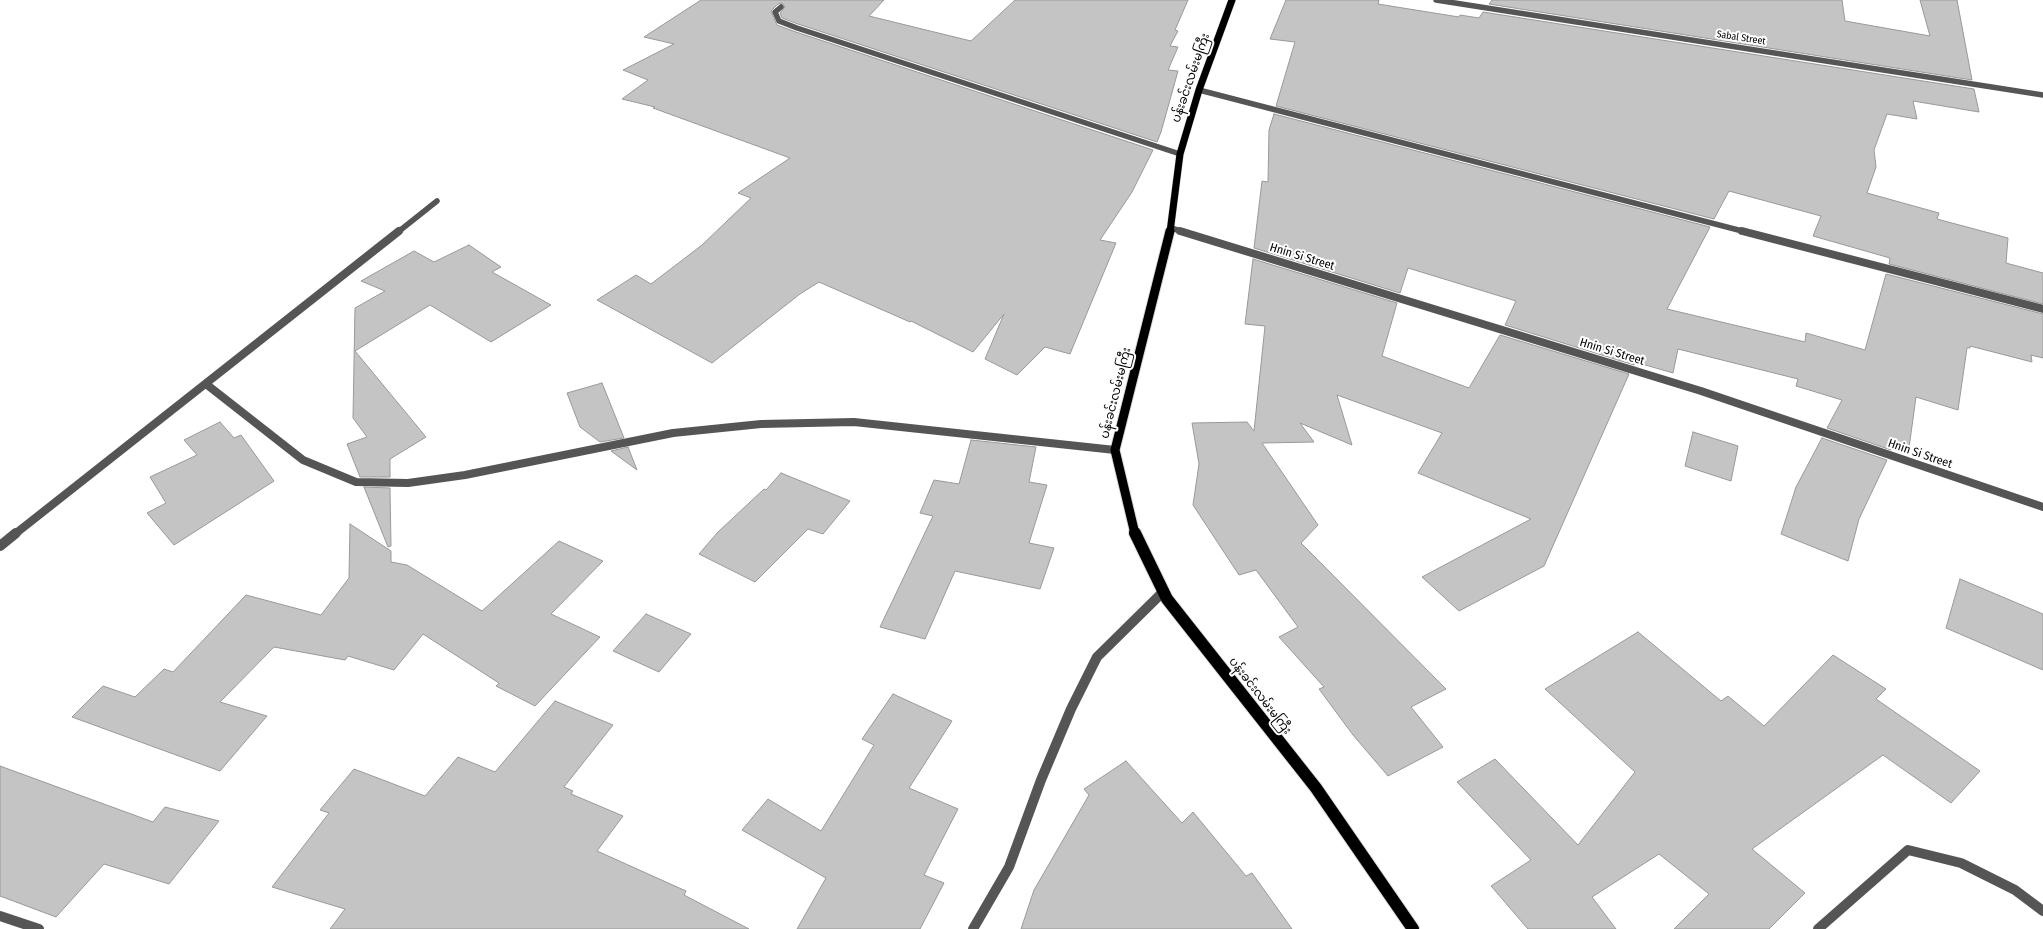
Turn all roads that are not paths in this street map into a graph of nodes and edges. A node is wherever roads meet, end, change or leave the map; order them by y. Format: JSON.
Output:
{"nodes":[{"id":1,"x":1232,"y":0,"type":"edge"},
{"id":2,"x":1436,"y":0,"type":"edge"},
{"id":3,"x":781,"y":7,"type":"dead end"},
{"id":4,"x":1199,"y":90,"type":"junction"},
{"id":5,"x":2043,"y":94,"type":"edge"},
{"id":6,"x":1180,"y":154,"type":"junction"},
{"id":7,"x":437,"y":201,"type":"dead end"},
{"id":8,"x":1171,"y":228,"type":"junction"},
{"id":9,"x":2043,"y":309,"type":"edge"},
{"id":10,"x":206,"y":384,"type":"junction"},
{"id":11,"x":1115,"y":450,"type":"junction"},
{"id":12,"x":2043,"y":507,"type":"edge"},
{"id":13,"x":0,"y":546,"type":"edge"},
{"id":14,"x":1164,"y":591,"type":"junction"},
{"id":15,"x":2043,"y":911,"type":"edge"},
{"id":16,"x":0,"y":916,"type":"edge"},
{"id":17,"x":39,"y":929,"type":"edge"},
{"id":18,"x":973,"y":929,"type":"edge"},
{"id":19,"x":1413,"y":929,"type":"edge"},
{"id":20,"x":1818,"y":929,"type":"edge"}],
"edges":[{"from":1,"to":4,"type":"main road","name":"ပန်းခင်းလမ်းမကြီး"},
{"from":2,"to":5,"type":"street","name":"Sabal Street"},
{"from":3,"to":6,"type":"street"},
{"from":4,"to":6,"type":"main road","name":"ပန်းခင်းလမ်းမကြီး"},
{"from":4,"to":9,"type":"street"},
{"from":6,"to":8,"type":"main road","name":"ပန်းခင်းလမ်းမကြီး"},
{"from":7,"to":10,"type":"street"},
{"from":8,"to":11,"type":"main road","name":"ပန်းခင်းလမ်းမကြီး"},
{"from":8,"to":12,"type":"street","name":"Hnin Si Street"},
{"from":10,"to":11,"type":"street"},
{"from":10,"to":13,"type":"street"},
{"from":11,"to":14,"type":"main road","name":"ပန်းခင်းလမ်းမကြီး"},
{"from":14,"to":18,"type":"street"},
{"from":14,"to":19,"type":"main road","name":"ပန်းခင်းလမ်းမကြီး"},
{"from":15,"to":20,"type":"street"},
{"from":16,"to":17,"type":"street"}]}
